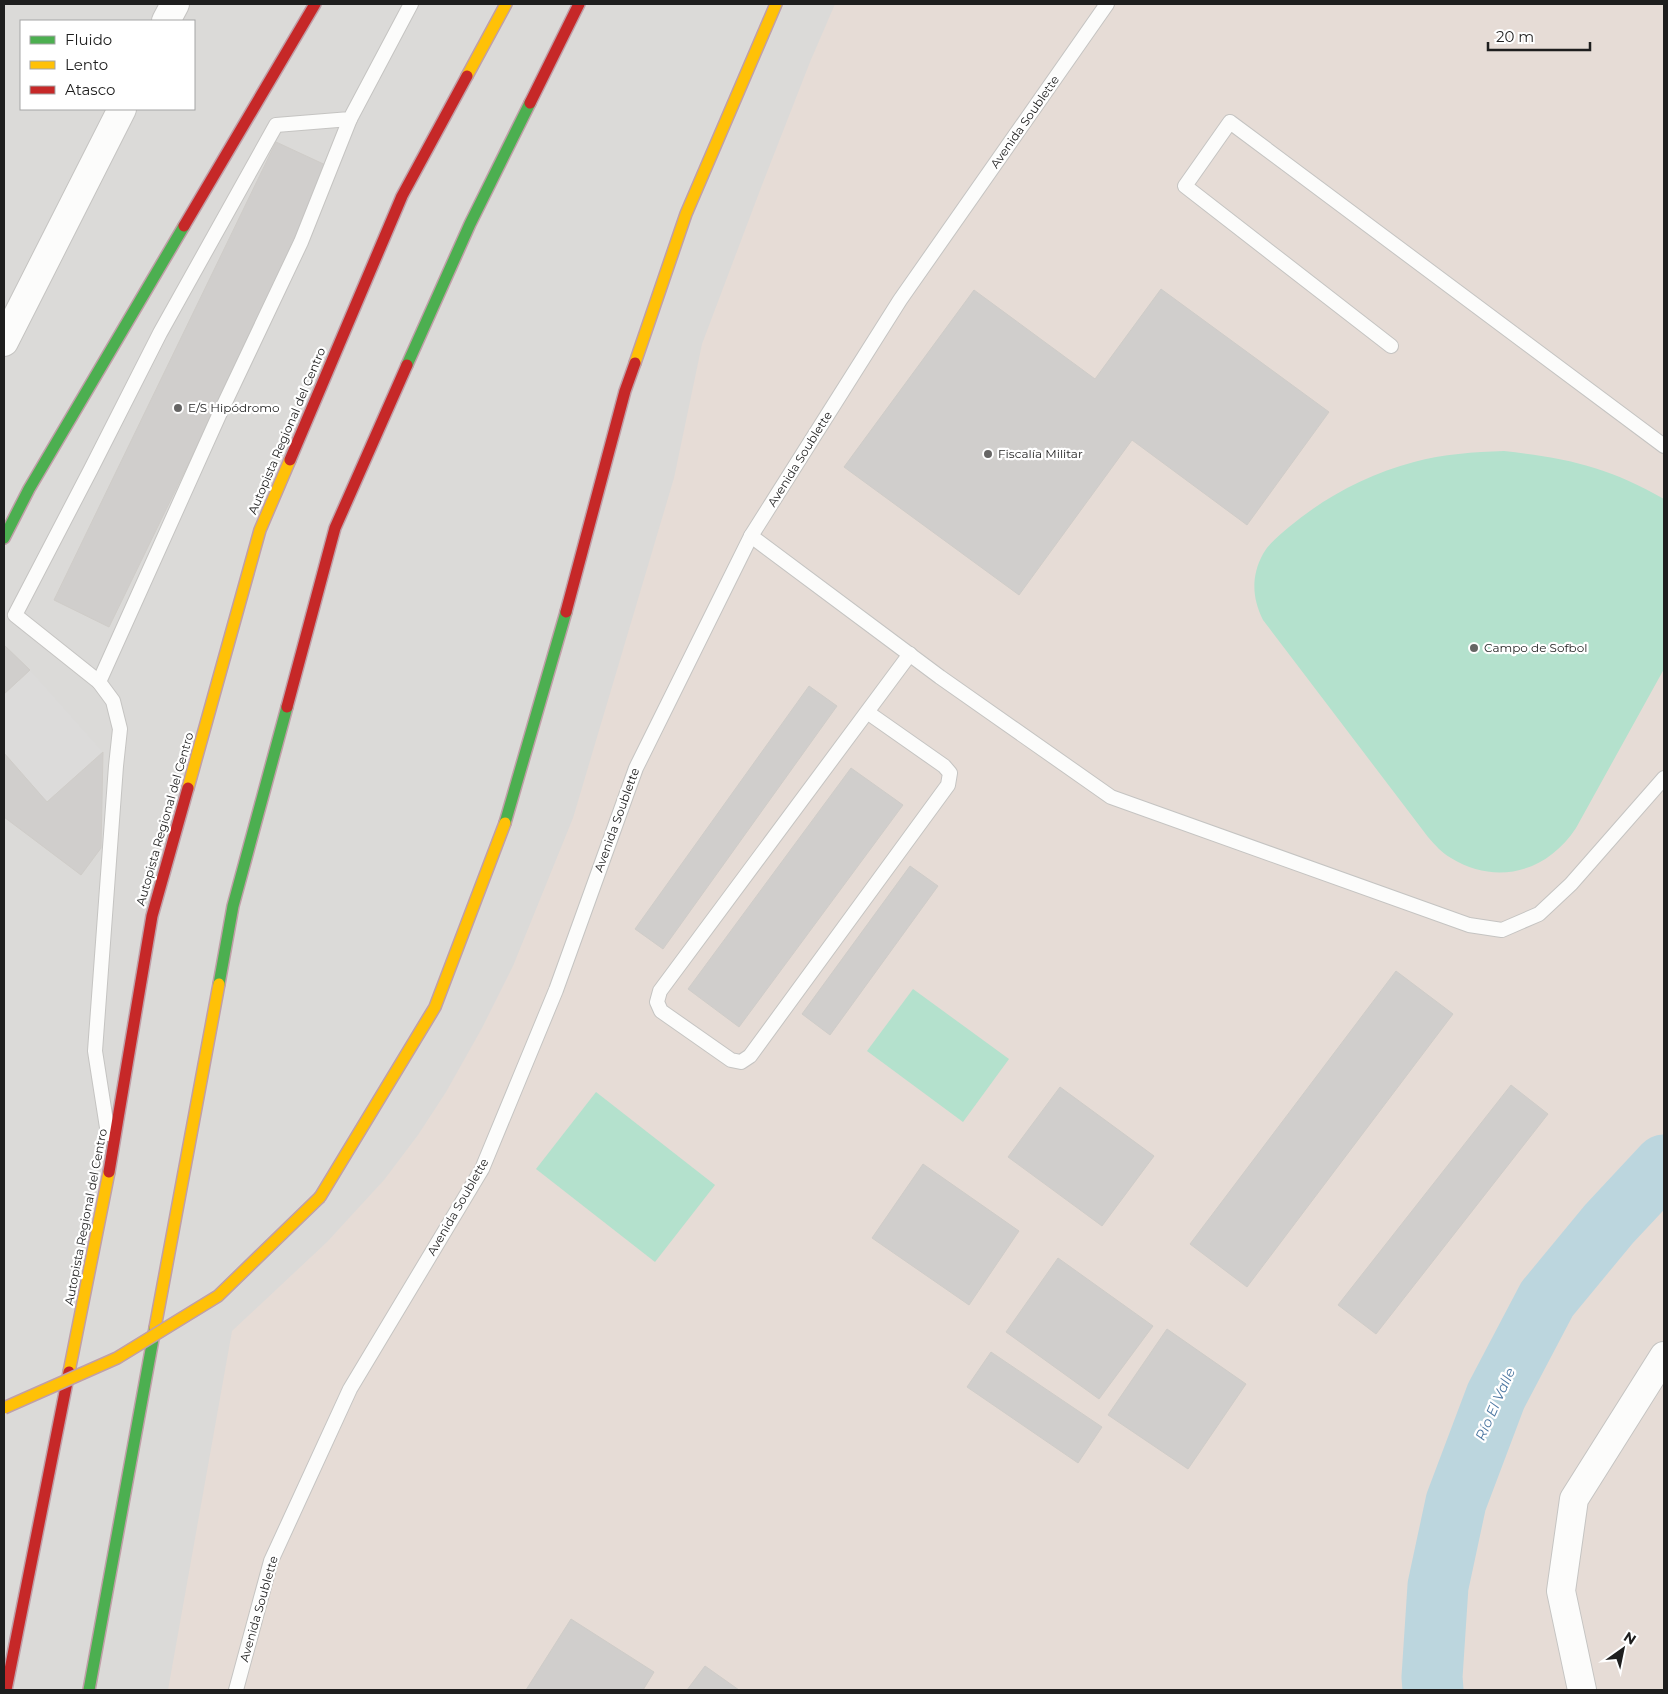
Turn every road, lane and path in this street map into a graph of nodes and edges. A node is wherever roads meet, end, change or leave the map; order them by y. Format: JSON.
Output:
{"nodes":[{"id":1,"x":174,"y":4,"type":"edge"},
{"id":2,"x":315,"y":4,"type":"edge"},
{"id":3,"x":410,"y":4,"type":"edge"},
{"id":4,"x":506,"y":4,"type":"edge"},
{"id":5,"x":579,"y":4,"type":"edge"},
{"id":6,"x":776,"y":4,"type":"edge"},
{"id":7,"x":1108,"y":4,"type":"edge"},
{"id":8,"x":166,"y":20,"type":"edge"},
{"id":9,"x":121,"y":110,"type":"edge"},
{"id":10,"x":350,"y":119,"type":"junction"},
{"id":11,"x":4,"y":342,"type":"edge"},
{"id":12,"x":1391,"y":346,"type":"dead end"},
{"id":13,"x":1664,"y":446,"type":"edge"},
{"id":14,"x":751,"y":536,"type":"junction"},
{"id":15,"x":4,"y":538,"type":"edge"},
{"id":16,"x":910,"y":654,"type":"junction"},
{"id":17,"x":99,"y":682,"type":"junction"},
{"id":18,"x":867,"y":712,"type":"junction"},
{"id":19,"x":1664,"y":778,"type":"edge"},
{"id":20,"x":112,"y":1158,"type":"junction"},
{"id":21,"x":1664,"y":1356,"type":"edge"},
{"id":22,"x":4,"y":1408,"type":"edge"},
{"id":23,"x":6,"y":1690,"type":"edge"},
{"id":24,"x":90,"y":1690,"type":"edge"},
{"id":25,"x":236,"y":1690,"type":"edge"},
{"id":26,"x":1582,"y":1690,"type":"edge"}],
"edges":[{"from":1,"to":8,"type":"street"},
{"from":2,"to":15,"type":"highway"},
{"from":3,"to":10,"type":"lane"},
{"from":4,"to":20,"type":"highway","name":"Autopista Regional del Centro"},
{"from":5,"to":24,"type":"highway"},
{"from":6,"to":22,"type":"highway","bridge":true},
{"from":7,"to":14,"type":"lane","name":"Avenida Soublette"},
{"from":9,"to":11,"type":"street"},
{"from":10,"to":17,"type":"lane"},
{"from":10,"to":17,"type":"lane"},
{"from":12,"to":13,"type":"lane"},
{"from":14,"to":16,"type":"lane"},
{"from":14,"to":25,"type":"lane","name":"Avenida Soublette"},
{"from":16,"to":18,"type":"lane"},
{"from":16,"to":19,"type":"lane"},
{"from":17,"to":20,"type":"lane"},
{"from":18,"to":18,"type":"lane"},
{"from":20,"to":23,"type":"highway","name":"Autopista Regional del Centro"},
{"from":21,"to":26,"type":"street"}]}
